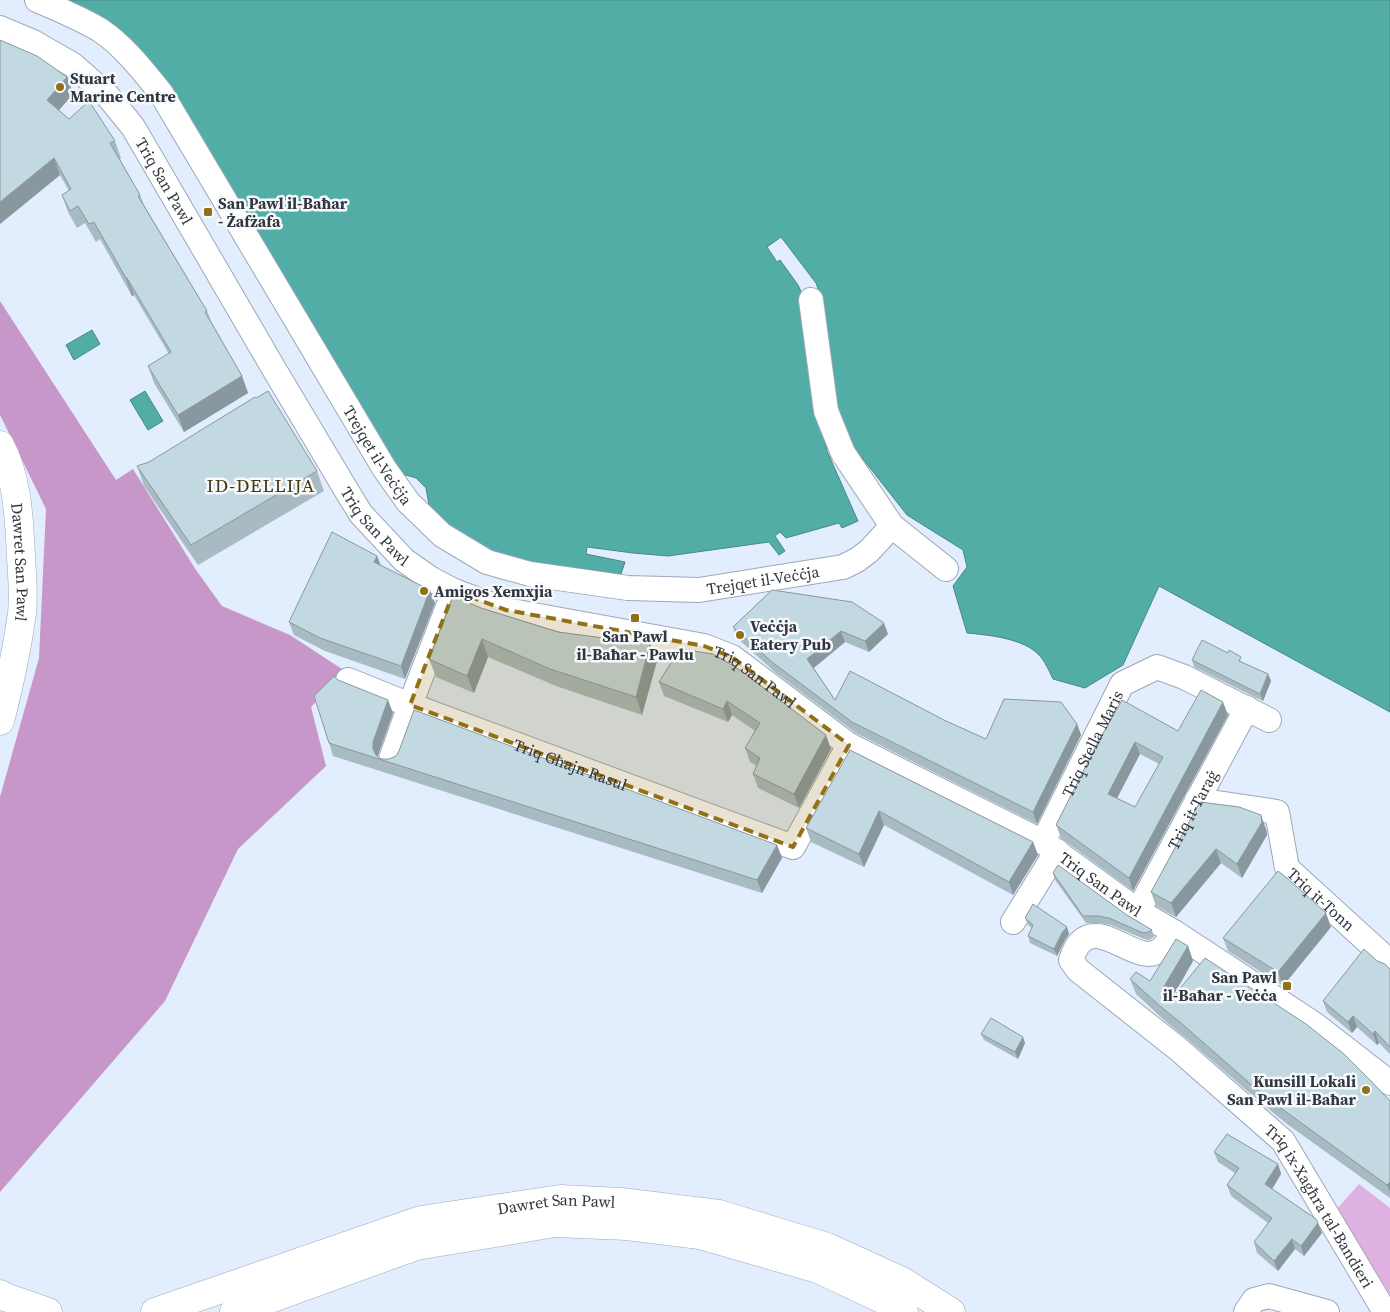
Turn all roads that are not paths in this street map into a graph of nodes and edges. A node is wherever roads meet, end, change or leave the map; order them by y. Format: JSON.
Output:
{"nodes":[{"id":1,"x":37,"y":0,"type":"edge"},
{"id":2,"x":0,"y":28,"type":"edge"},
{"id":3,"x":811,"y":300,"type":"dead end"},
{"id":4,"x":0,"y":445,"type":"edge"},
{"id":5,"x":892,"y":526,"type":"junction"},
{"id":6,"x":946,"y":568,"type":"dead end"},
{"id":7,"x":454,"y":590,"type":"junction"},
{"id":8,"x":348,"y":680,"type":"dead end"},
{"id":9,"x":5,"y":691,"type":"edge"},
{"id":10,"x":410,"y":704,"type":"junction"},
{"id":11,"x":1247,"y":708,"type":"junction"},
{"id":12,"x":1269,"y":720,"type":"dead end"},
{"id":13,"x":0,"y":721,"type":"edge"},
{"id":14,"x":849,"y":745,"type":"junction"},
{"id":15,"x":391,"y":759,"type":"edge"},
{"id":16,"x":1197,"y":800,"type":"junction"},
{"id":17,"x":1050,"y":847,"type":"junction"},
{"id":18,"x":1138,"y":911,"type":"junction"},
{"id":19,"x":1012,"y":922,"type":"dead end"},
{"id":20,"x":1174,"y":932,"type":"junction"},
{"id":21,"x":1390,"y":962,"type":"edge"},
{"id":22,"x":1390,"y":1082,"type":"edge"},
{"id":23,"x":0,"y":1294,"type":"edge"},
{"id":24,"x":48,"y":1312,"type":"edge"},
{"id":25,"x":155,"y":1312,"type":"edge"},
{"id":26,"x":234,"y":1312,"type":"edge"},
{"id":27,"x":904,"y":1312,"type":"edge"},
{"id":28,"x":951,"y":1312,"type":"edge"},
{"id":29,"x":1246,"y":1312,"type":"edge"},
{"id":30,"x":1327,"y":1312,"type":"edge"},
{"id":31,"x":1385,"y":1312,"type":"edge"}],
"edges":[{"from":1,"to":5,"type":"street","name":"Trejqet il-Veċċja"},
{"from":2,"to":7,"type":"street","name":"Triq San Pawl"},
{"from":3,"to":5,"type":"street"},
{"from":4,"to":9,"type":"highway","name":"Dawret San Pawl"},
{"from":5,"to":6,"type":"street"},
{"from":7,"to":10,"type":"street"},
{"from":7,"to":14,"type":"street","name":"Triq San Pawl"},
{"from":8,"to":10,"type":"street","name":"Triq Għajn Rasul"},
{"from":9,"to":13,"type":"highway","name":"Dawret San Pawl"},
{"from":10,"to":14,"type":"street","name":"Triq Għajn Rasul"},
{"from":10,"to":15,"type":"street"},
{"from":11,"to":12,"type":"street","name":"Triq Stella Maris"},
{"from":11,"to":16,"type":"street","name":"Triq it-Taraġ"},
{"from":11,"to":17,"type":"street","name":"Triq Stella Maris"},
{"from":14,"to":17,"type":"street","name":"Triq San Pawl"},
{"from":16,"to":18,"type":"street","name":"Triq it-Taraġ"},
{"from":16,"to":21,"type":"street","name":"Triq it-Tonn"},
{"from":17,"to":18,"type":"street","name":"Triq San Pawl"},
{"from":17,"to":19,"type":"street","name":"Triq Stella Maris"},
{"from":18,"to":20,"type":"street","name":"Triq San Pawl"},
{"from":20,"to":22,"type":"street","name":"Triq San Pawl"},
{"from":20,"to":31,"type":"street","name":"Triq ix-Xagħra tal-Bandieri"},
{"from":23,"to":24,"type":"highway"},
{"from":25,"to":28,"type":"highway","name":"Dawret San Pawl"},
{"from":26,"to":27,"type":"highway","name":"Dawret San Pawl"},
{"from":29,"to":30,"type":"street"}]}
